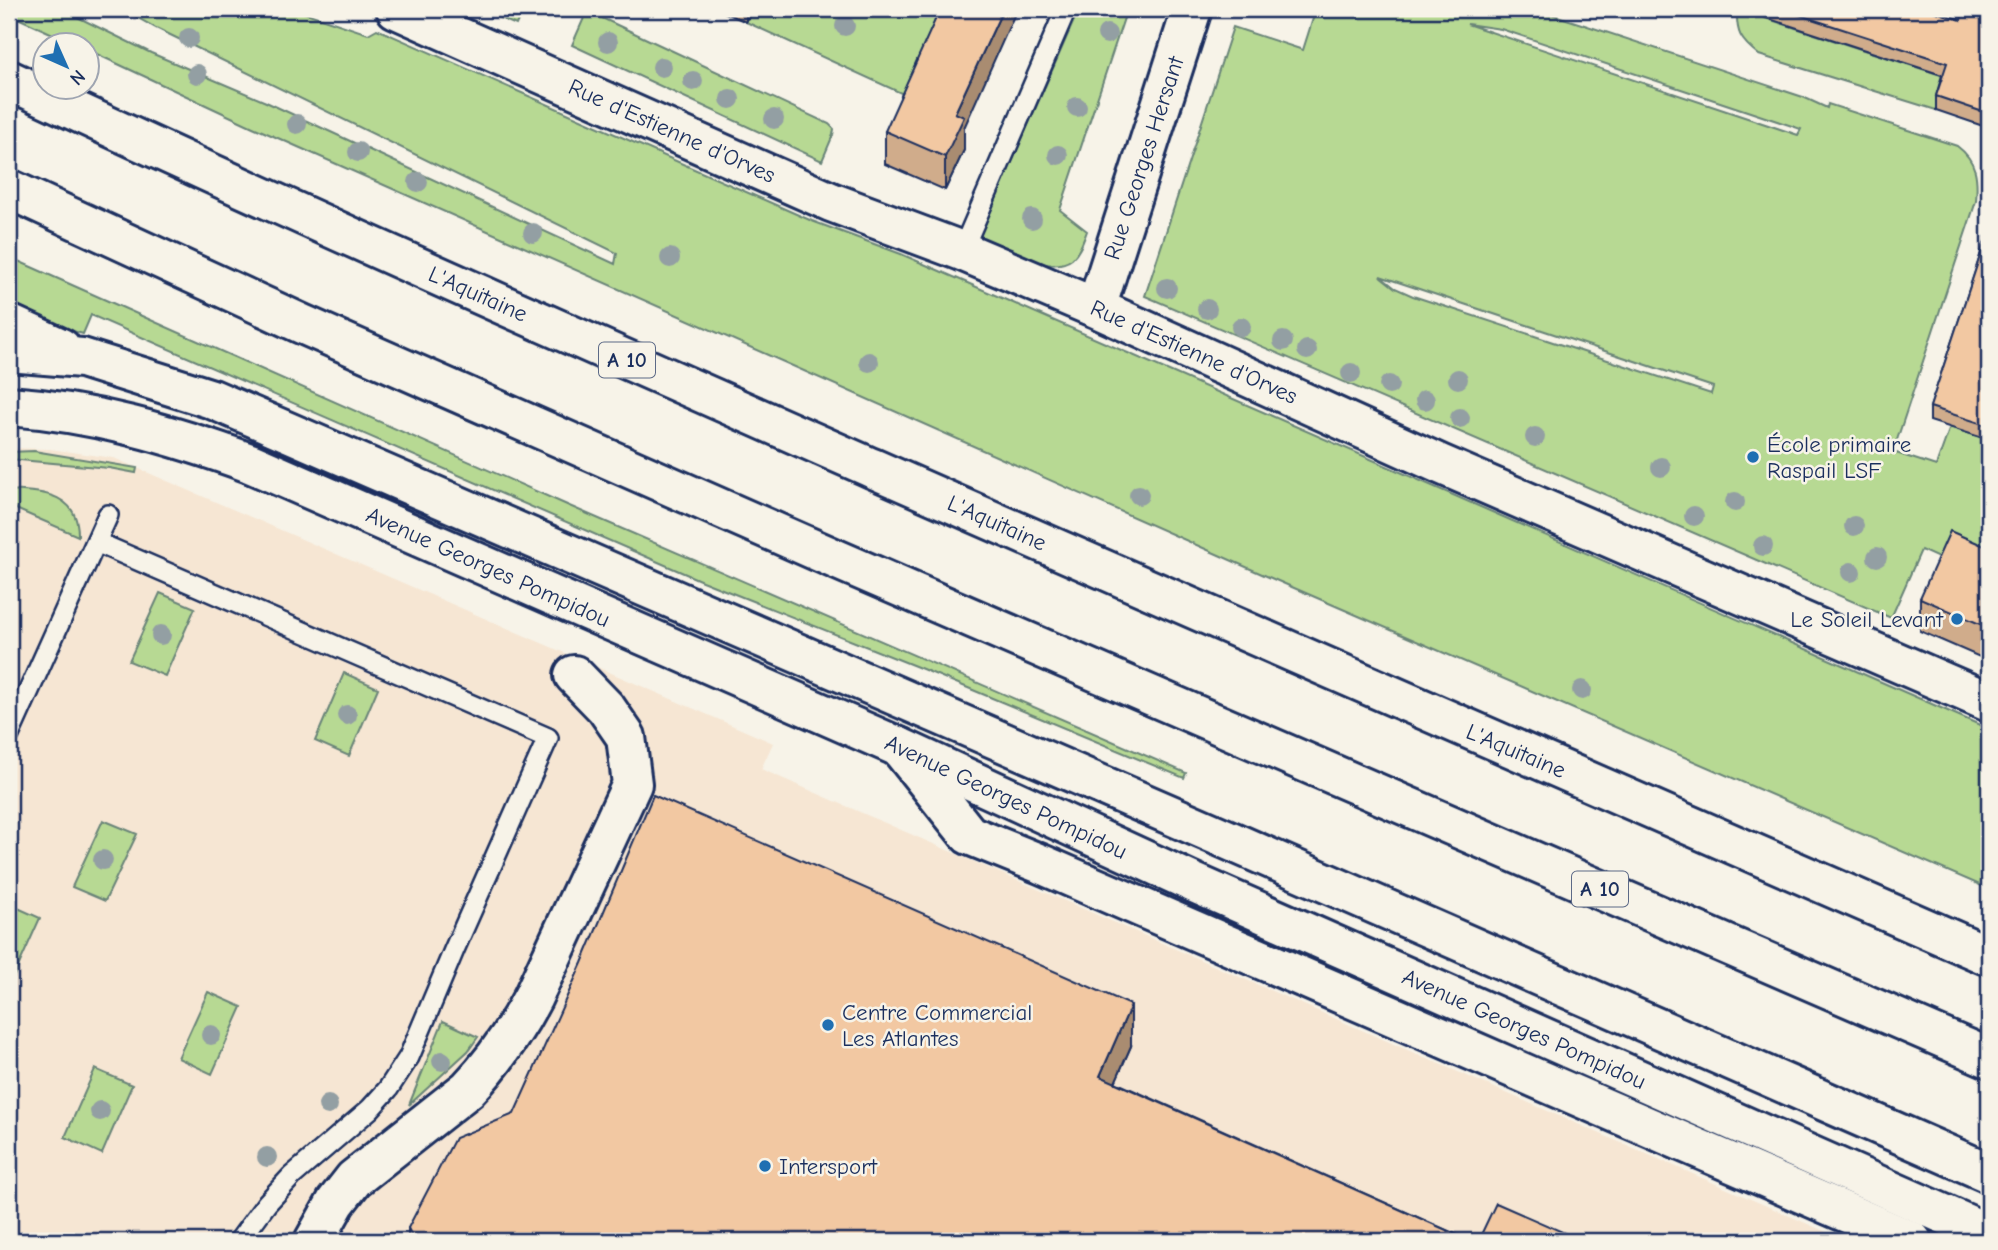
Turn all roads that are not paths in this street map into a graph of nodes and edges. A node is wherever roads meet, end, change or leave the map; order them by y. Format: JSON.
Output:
{"nodes":[{"id":1,"x":396,"y":9,"type":"edge"},
{"id":2,"x":1066,"y":9,"type":"edge"},
{"id":3,"x":1192,"y":9,"type":"edge"},
{"id":4,"x":9,"y":80,"type":"edge"},
{"id":5,"x":9,"y":189,"type":"edge"},
{"id":6,"x":962,"y":251,"type":"junction"},
{"id":7,"x":1097,"y":308,"type":"junction"},
{"id":8,"x":9,"y":324,"type":"edge"},
{"id":9,"x":9,"y":352,"type":"edge"},
{"id":10,"x":82,"y":358,"type":"junction"},
{"id":11,"x":9,"y":406,"type":"edge"},
{"id":12,"x":108,"y":515,"type":"dead end"},
{"id":13,"x":96,"y":542,"type":"junction"},
{"id":14,"x":575,"y":674,"type":"dead end"},
{"id":15,"x":1989,"y":702,"type":"edge"},
{"id":16,"x":9,"y":735,"type":"edge"},
{"id":17,"x":899,"y":747,"type":"junction"},
{"id":18,"x":1989,"y":956,"type":"edge"},
{"id":19,"x":1989,"y":1058,"type":"edge"},
{"id":20,"x":1989,"y":1173,"type":"edge"},
{"id":21,"x":1989,"y":1234,"type":"edge"},
{"id":22,"x":239,"y":1241,"type":"edge"},
{"id":23,"x":314,"y":1241,"type":"edge"},
{"id":24,"x":1912,"y":1241,"type":"edge"}],
"edges":[{"from":1,"to":6,"type":"main road","name":"Rue d'Estienne d'Orves"},
{"from":2,"to":6,"type":"lane"},
{"from":3,"to":7,"type":"main road","name":"Rue Georges Hersant"},
{"from":4,"to":18,"type":"main road","name":"L'Aquitaine","number":"A 10"},
{"from":5,"to":19,"type":"main road","number":"A 10"},
{"from":6,"to":7,"type":"main road","name":"Rue d'Estienne d'Orves"},
{"from":7,"to":15,"type":"main road","name":"Rue d'Estienne d'Orves"},
{"from":8,"to":10,"type":"main road"},
{"from":9,"to":10,"type":"main road","name":"Avenue Georges Pompidou"},
{"from":10,"to":20,"type":"main road","name":"Avenue Georges Pompidou"},
{"from":11,"to":17,"type":"main road","name":"Avenue Georges Pompidou"},
{"from":12,"to":13,"type":"lane"},
{"from":13,"to":16,"type":"lane"},
{"from":13,"to":22,"type":"lane"},
{"from":14,"to":23,"type":"main road"},
{"from":17,"to":21,"type":"main road","name":"Avenue Georges Pompidou"},
{"from":17,"to":24,"type":"main road"}]}
